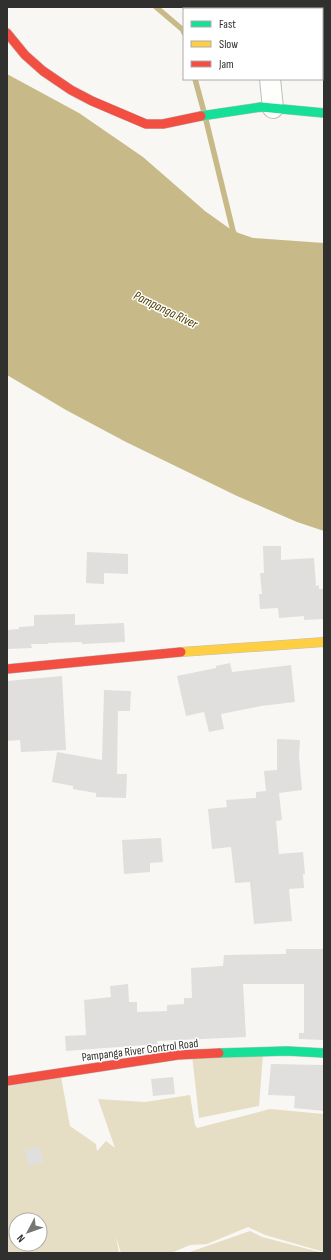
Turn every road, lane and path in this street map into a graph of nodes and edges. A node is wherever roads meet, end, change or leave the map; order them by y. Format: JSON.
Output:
{"nodes":[{"id":1,"x":7,"y":33,"type":"edge"},
{"id":2,"x":270,"y":80,"type":"edge"},
{"id":3,"x":267,"y":107,"type":"junction"},
{"id":4,"x":324,"y":113,"type":"edge"},
{"id":5,"x":324,"y":642,"type":"edge"},
{"id":6,"x":7,"y":669,"type":"edge"},
{"id":7,"x":324,"y":1053,"type":"edge"},
{"id":8,"x":7,"y":1081,"type":"edge"}],
"edges":[{"from":1,"to":3,"type":"street"},
{"from":2,"to":3,"type":"street"},
{"from":3,"to":4,"type":"street"},
{"from":5,"to":6,"type":"street"},
{"from":7,"to":8,"type":"street","name":"Pampanga River Control Road"}]}
